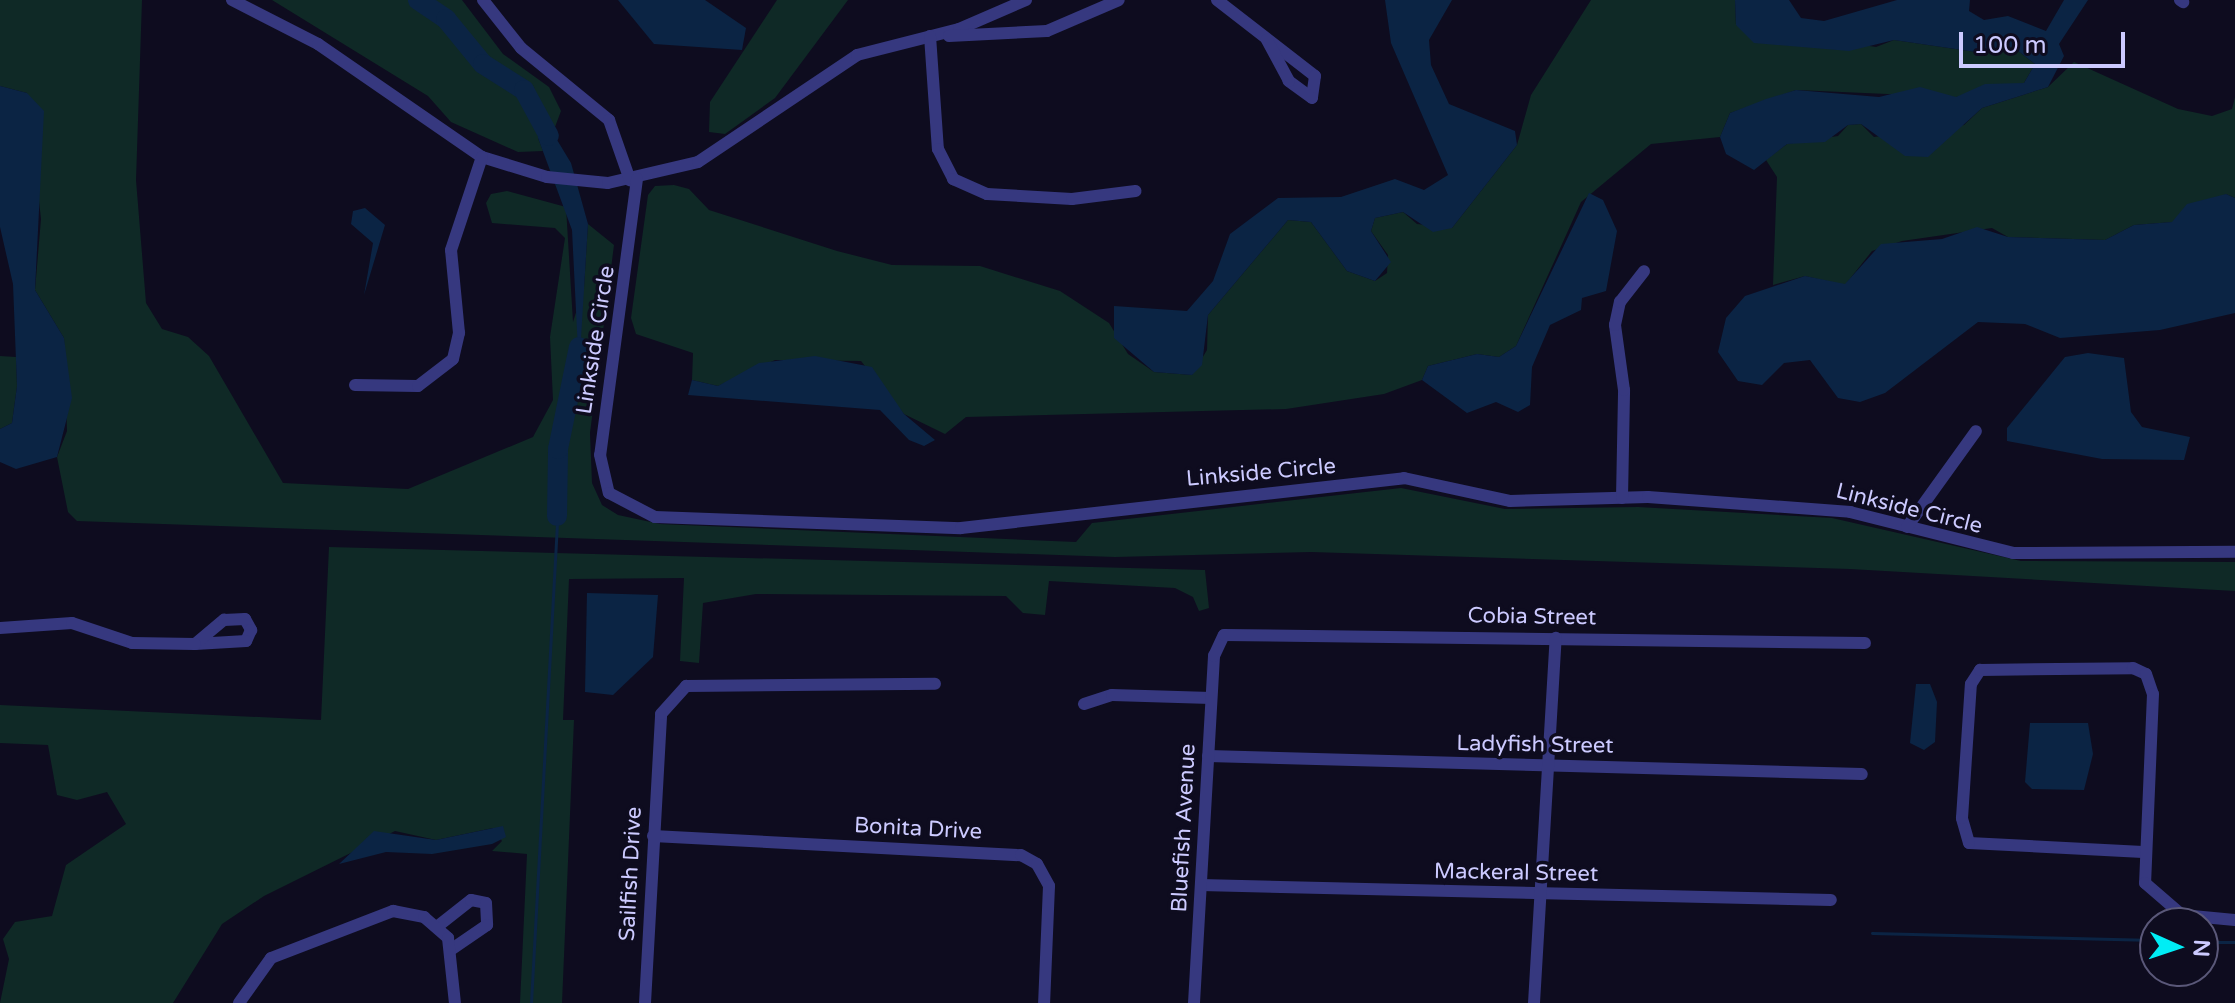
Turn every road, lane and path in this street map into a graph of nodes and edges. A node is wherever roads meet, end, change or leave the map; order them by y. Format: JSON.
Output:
{"nodes":[{"id":1,"x":232,"y":0,"type":"edge"},
{"id":2,"x":483,"y":0,"type":"edge"},
{"id":3,"x":1026,"y":0,"type":"edge"},
{"id":4,"x":1119,"y":0,"type":"edge"},
{"id":5,"x":1217,"y":0,"type":"edge"},
{"id":6,"x":930,"y":36,"type":"junction"},
{"id":7,"x":1267,"y":40,"type":"junction"},
{"id":8,"x":482,"y":157,"type":"junction"},
{"id":9,"x":634,"y":180,"type":"junction"},
{"id":10,"x":1135,"y":191,"type":"dead end"},
{"id":11,"x":1644,"y":271,"type":"dead end"},
{"id":12,"x":355,"y":385,"type":"dead end"},
{"id":13,"x":1976,"y":431,"type":"dead end"},
{"id":14,"x":1622,"y":498,"type":"junction"},
{"id":15,"x":1907,"y":527,"type":"junction"},
{"id":16,"x":2235,"y":552,"type":"edge"},
{"id":17,"x":0,"y":628,"type":"edge"},
{"id":18,"x":1556,"y":638,"type":"junction"},
{"id":19,"x":1865,"y":643,"type":"dead end"},
{"id":20,"x":195,"y":644,"type":"dead end"},
{"id":21,"x":1214,"y":656,"type":"joint"},
{"id":22,"x":935,"y":684,"type":"dead end"},
{"id":23,"x":1211,"y":698,"type":"junction"},
{"id":24,"x":1084,"y":704,"type":"dead end"},
{"id":25,"x":1208,"y":756,"type":"junction"},
{"id":26,"x":1549,"y":765,"type":"junction"},
{"id":27,"x":1862,"y":774,"type":"dead end"},
{"id":28,"x":653,"y":836,"type":"junction"},
{"id":29,"x":2143,"y":852,"type":"junction"},
{"id":30,"x":1201,"y":885,"type":"junction"},
{"id":31,"x":1541,"y":894,"type":"junction"},
{"id":32,"x":1831,"y":900,"type":"dead end"},
{"id":33,"x":2235,"y":920,"type":"edge"},
{"id":34,"x":438,"y":926,"type":"junction"},
{"id":35,"x":452,"y":949,"type":"junction"},
{"id":36,"x":239,"y":1003,"type":"edge"},
{"id":37,"x":455,"y":1003,"type":"edge"},
{"id":38,"x":645,"y":1003,"type":"edge"},
{"id":39,"x":1044,"y":1003,"type":"edge"},
{"id":40,"x":1194,"y":1003,"type":"edge"},
{"id":41,"x":1534,"y":1003,"type":"edge"}],
"edges":[{"from":1,"to":8,"type":"street"},
{"from":2,"to":9,"type":"street"},
{"from":3,"to":6,"type":"street"},
{"from":4,"to":6,"type":"street"},
{"from":5,"to":7,"type":"street"},
{"from":6,"to":9,"type":"street"},
{"from":6,"to":10,"type":"street"},
{"from":7,"to":7,"type":"street"},
{"from":8,"to":9,"type":"street"},
{"from":8,"to":12,"type":"street"},
{"from":9,"to":14,"type":"street","name":"Linkside Circle"},
{"from":11,"to":14,"type":"street"},
{"from":13,"to":15,"type":"street"},
{"from":14,"to":15,"type":"street","name":"Linkside Circle"},
{"from":15,"to":16,"type":"street","name":"Linkside Circle"},
{"from":17,"to":20,"type":"street"},
{"from":18,"to":19,"type":"street","name":"Cobia Street"},
{"from":18,"to":21,"type":"street","name":"Cobia Street"},
{"from":18,"to":26,"type":"street"},
{"from":21,"to":23,"type":"street","name":"Bluefish Avenue"},
{"from":22,"to":28,"type":"street","name":"Sailfish Drive"},
{"from":23,"to":24,"type":"street"},
{"from":23,"to":25,"type":"street","name":"Bluefish Avenue"},
{"from":25,"to":26,"type":"street","name":"Ladyfish Street"},
{"from":25,"to":30,"type":"street","name":"Bluefish Avenue"},
{"from":26,"to":27,"type":"street","name":"Ladyfish Street"},
{"from":26,"to":31,"type":"street"},
{"from":28,"to":38,"type":"street","name":"Sailfish Drive"},
{"from":28,"to":39,"type":"street","name":"Bonita Drive"},
{"from":29,"to":29,"type":"street"},
{"from":29,"to":33,"type":"street"},
{"from":30,"to":31,"type":"street","name":"Mackeral Street"},
{"from":30,"to":40,"type":"street","name":"Bluefish Avenue"},
{"from":31,"to":32,"type":"street","name":"Mackeral Street"},
{"from":31,"to":41,"type":"street"},
{"from":34,"to":35,"type":"street"},
{"from":34,"to":35,"type":"street"},
{"from":34,"to":36,"type":"street"},
{"from":35,"to":37,"type":"street"}]}
